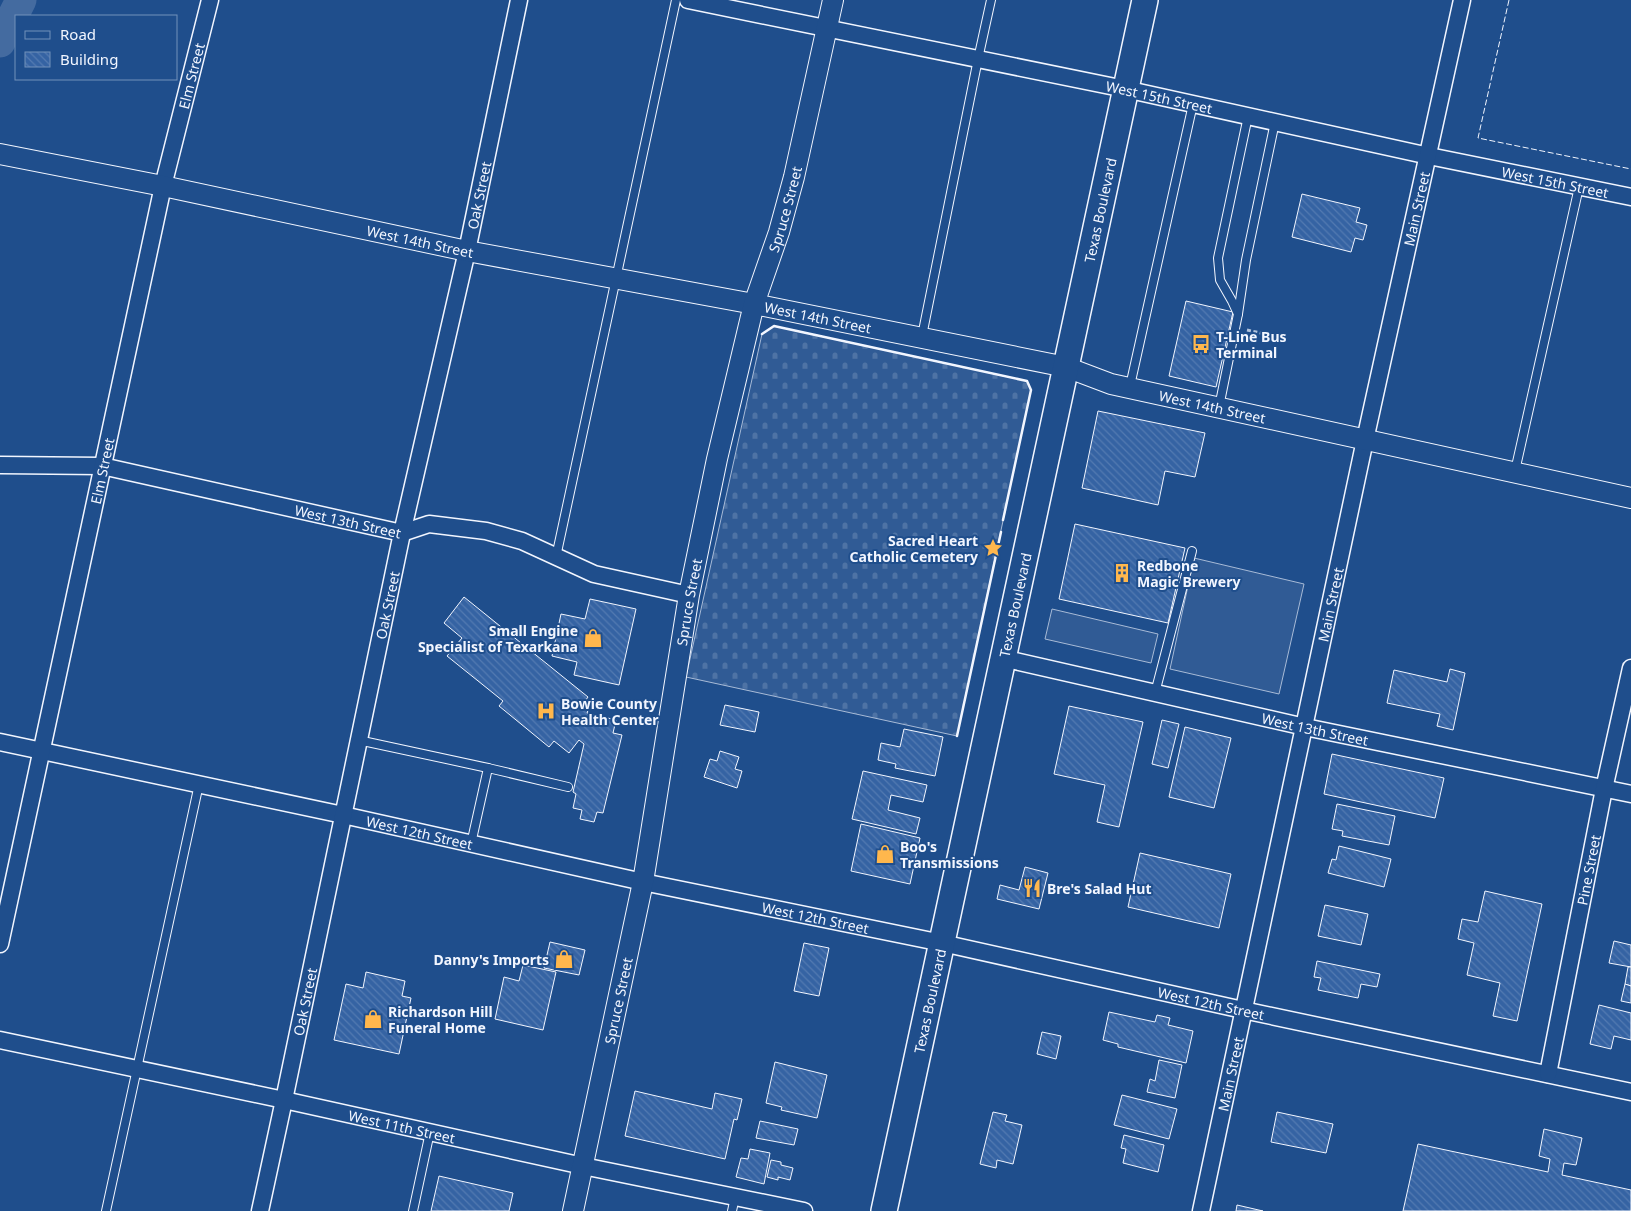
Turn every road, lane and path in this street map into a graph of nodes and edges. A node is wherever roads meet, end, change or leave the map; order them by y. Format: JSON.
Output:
{"nodes":[{"id":1,"x":210,"y":0,"type":"edge"},
{"id":2,"x":519,"y":0,"type":"edge"},
{"id":3,"x":676,"y":0,"type":"edge"},
{"id":4,"x":688,"y":0,"type":"edge"},
{"id":5,"x":833,"y":0,"type":"edge"},
{"id":6,"x":991,"y":0,"type":"edge"},
{"id":7,"x":1145,"y":0,"type":"edge"},
{"id":8,"x":1462,"y":0,"type":"edge"},
{"id":9,"x":827,"y":29,"type":"junction"},
{"id":10,"x":978,"y":59,"type":"junction"},
{"id":11,"x":1125,"y":89,"type":"junction"},
{"id":12,"x":1193,"y":104,"type":"junction"},
{"id":13,"x":1248,"y":116,"type":"junction"},
{"id":14,"x":1276,"y":122,"type":"junction"},
{"id":15,"x":0,"y":154,"type":"edge"},
{"id":16,"x":1429,"y":156,"type":"junction"},
{"id":17,"x":163,"y":186,"type":"junction"},
{"id":18,"x":1579,"y":186,"type":"junction"},
{"id":19,"x":1631,"y":197,"type":"edge"},
{"id":20,"x":467,"y":251,"type":"junction"},
{"id":21,"x":616,"y":279,"type":"junction"},
{"id":22,"x":754,"y":304,"type":"junction"},
{"id":23,"x":1238,"y":314,"type":"junction"},
{"id":24,"x":1236,"y":328,"type":"junction"},
{"id":25,"x":1278,"y":337,"type":"dead end"},
{"id":26,"x":921,"y":338,"type":"junction"},
{"id":27,"x":1066,"y":367,"type":"junction"},
{"id":28,"x":1129,"y":388,"type":"junction"},
{"id":29,"x":1219,"y":407,"type":"junction"},
{"id":30,"x":1365,"y":440,"type":"junction"},
{"id":31,"x":0,"y":465,"type":"edge"},
{"id":32,"x":102,"y":466,"type":"junction"},
{"id":33,"x":1515,"y":473,"type":"junction"},
{"id":34,"x":1631,"y":498,"type":"edge"},
{"id":35,"x":402,"y":532,"type":"junction"},
{"id":36,"x":1192,"y":551,"type":"dead end"},
{"id":37,"x":556,"y":557,"type":"junction"},
{"id":38,"x":689,"y":595,"type":"junction"},
{"id":39,"x":1002,"y":658,"type":"junction"},
{"id":40,"x":1631,"y":668,"type":"edge"},
{"id":41,"x":1155,"y":693,"type":"junction"},
{"id":42,"x":1305,"y":727,"type":"junction"},
{"id":43,"x":358,"y":740,"type":"junction"},
{"id":44,"x":0,"y":742,"type":"edge"},
{"id":45,"x":41,"y":751,"type":"junction"},
{"id":46,"x":488,"y":768,"type":"junction"},
{"id":47,"x":198,"y":784,"type":"junction"},
{"id":48,"x":568,"y":787,"type":"dead end"},
{"id":49,"x":1604,"y":789,"type":"junction"},
{"id":50,"x":1631,"y":794,"type":"edge"},
{"id":51,"x":343,"y":815,"type":"junction"},
{"id":52,"x":471,"y":844,"type":"junction"},
{"id":53,"x":643,"y":882,"type":"junction"},
{"id":54,"x":942,"y":943,"type":"junction"},
{"id":55,"x":0,"y":944,"type":"edge"},
{"id":56,"x":1243,"y":1010,"type":"junction"},
{"id":57,"x":0,"y":1040,"type":"edge"},
{"id":58,"x":137,"y":1069,"type":"junction"},
{"id":59,"x":1548,"y":1074,"type":"junction"},
{"id":60,"x":1631,"y":1092,"type":"edge"},
{"id":61,"x":284,"y":1100,"type":"junction"},
{"id":62,"x":430,"y":1132,"type":"junction"},
{"id":63,"x":583,"y":1166,"type":"junction"},
{"id":64,"x":733,"y":1204,"type":"edge"},
{"id":65,"x":106,"y":1211,"type":"edge"},
{"id":66,"x":260,"y":1211,"type":"edge"},
{"id":67,"x":413,"y":1211,"type":"edge"},
{"id":68,"x":573,"y":1211,"type":"edge"},
{"id":69,"x":804,"y":1211,"type":"edge"},
{"id":70,"x":884,"y":1211,"type":"edge"},
{"id":71,"x":1202,"y":1211,"type":"edge"}],
"edges":[{"from":1,"to":17,"type":"street","name":"Elm Street"},
{"from":2,"to":20,"type":"street","name":"Oak Street"},
{"from":3,"to":21,"type":"lane"},
{"from":4,"to":9,"type":"street","name":"West 15th Street"},
{"from":5,"to":9,"type":"street","name":"Spruce Street"},
{"from":6,"to":10,"type":"lane"},
{"from":7,"to":11,"type":"main road","name":"Texas Boulevard"},
{"from":8,"to":16,"type":"street","name":"Main Street"},
{"from":9,"to":10,"type":"street","name":"West 15th Street"},
{"from":9,"to":22,"type":"street","name":"Spruce Street"},
{"from":10,"to":11,"type":"street","name":"West 15th Street"},
{"from":10,"to":26,"type":"lane"},
{"from":11,"to":12,"type":"street","name":"West 15th Street"},
{"from":11,"to":27,"type":"main road","name":"Texas Boulevard"},
{"from":12,"to":13,"type":"street","name":"West 15th Street"},
{"from":12,"to":28,"type":"lane"},
{"from":13,"to":14,"type":"street","name":"West 15th Street"},
{"from":13,"to":23,"type":"lane"},
{"from":14,"to":16,"type":"street","name":"West 15th Street"},
{"from":14,"to":23,"type":"lane"},
{"from":15,"to":17,"type":"street","name":"West 14th Street"},
{"from":16,"to":18,"type":"street","name":"West 15th Street"},
{"from":16,"to":30,"type":"street","name":"Main Street"},
{"from":17,"to":20,"type":"street","name":"West 14th Street"},
{"from":17,"to":32,"type":"street","name":"Elm Street"},
{"from":18,"to":19,"type":"street","name":"West 15th Street"},
{"from":18,"to":33,"type":"lane"},
{"from":20,"to":21,"type":"street","name":"West 14th Street"},
{"from":20,"to":35,"type":"street","name":"Oak Street"},
{"from":21,"to":22,"type":"street","name":"West 14th Street"},
{"from":21,"to":37,"type":"lane"},
{"from":22,"to":26,"type":"street","name":"West 14th Street"},
{"from":22,"to":38,"type":"street","name":"Spruce Street"},
{"from":23,"to":24,"type":"lane"},
{"from":24,"to":25,"type":"path"},
{"from":24,"to":29,"type":"lane"},
{"from":26,"to":27,"type":"street","name":"West 14th Street"},
{"from":27,"to":28,"type":"street","name":"West 14th Street"},
{"from":27,"to":39,"type":"main road","name":"Texas Boulevard"},
{"from":28,"to":29,"type":"street","name":"West 14th Street"},
{"from":29,"to":30,"type":"street","name":"West 14th Street"},
{"from":30,"to":33,"type":"street","name":"West 14th Street"},
{"from":30,"to":42,"type":"street","name":"Main Street"},
{"from":31,"to":32,"type":"street","name":"West 13th Street"},
{"from":32,"to":35,"type":"street","name":"West 13th Street"},
{"from":32,"to":45,"type":"street","name":"Elm Street"},
{"from":33,"to":34,"type":"street","name":"West 14th Street"},
{"from":35,"to":37,"type":"street","name":"West 13th Street"},
{"from":35,"to":43,"type":"street","name":"Oak Street"},
{"from":36,"to":41,"type":"lane"},
{"from":37,"to":38,"type":"street","name":"West 13th Street"},
{"from":38,"to":53,"type":"street","name":"Spruce Street"},
{"from":39,"to":41,"type":"street","name":"West 13th Street"},
{"from":39,"to":54,"type":"main road","name":"Texas Boulevard"},
{"from":40,"to":49,"type":"street","name":"Pine Street"},
{"from":41,"to":42,"type":"street","name":"West 13th Street"},
{"from":42,"to":49,"type":"street","name":"West 13th Street"},
{"from":42,"to":56,"type":"street","name":"Main Street"},
{"from":43,"to":46,"type":"lane"},
{"from":43,"to":51,"type":"street","name":"Oak Street"},
{"from":44,"to":45,"type":"street","name":"West 12th Street"},
{"from":45,"to":47,"type":"street","name":"West 12th Street"},
{"from":45,"to":55,"type":"street","name":"Elm Street"},
{"from":46,"to":48,"type":"lane"},
{"from":46,"to":52,"type":"lane"},
{"from":47,"to":51,"type":"street","name":"West 12th Street"},
{"from":47,"to":58,"type":"lane"},
{"from":49,"to":50,"type":"street","name":"West 13th Street"},
{"from":49,"to":59,"type":"street","name":"Pine Street"},
{"from":51,"to":52,"type":"street","name":"West 12th Street"},
{"from":51,"to":61,"type":"street","name":"Oak Street"},
{"from":52,"to":53,"type":"street","name":"West 12th Street"},
{"from":53,"to":54,"type":"street","name":"West 12th Street"},
{"from":53,"to":63,"type":"street","name":"Spruce Street"},
{"from":54,"to":56,"type":"street","name":"West 12th Street"},
{"from":54,"to":70,"type":"main road","name":"Texas Boulevard"},
{"from":56,"to":59,"type":"street","name":"West 12th Street"},
{"from":56,"to":71,"type":"street","name":"Main Street"},
{"from":57,"to":58,"type":"street","name":"West 11th Street"},
{"from":58,"to":61,"type":"street","name":"West 11th Street"},
{"from":58,"to":65,"type":"lane"},
{"from":59,"to":60,"type":"street","name":"West 12th Street"},
{"from":61,"to":62,"type":"street","name":"West 11th Street"},
{"from":61,"to":66,"type":"street","name":"Oak Street"},
{"from":62,"to":63,"type":"street","name":"West 11th Street"},
{"from":62,"to":67,"type":"lane"},
{"from":63,"to":64,"type":"street","name":"West 11th Street"},
{"from":63,"to":68,"type":"street","name":"Spruce Street"},
{"from":64,"to":69,"type":"street","name":"West 11th Street"}]}
